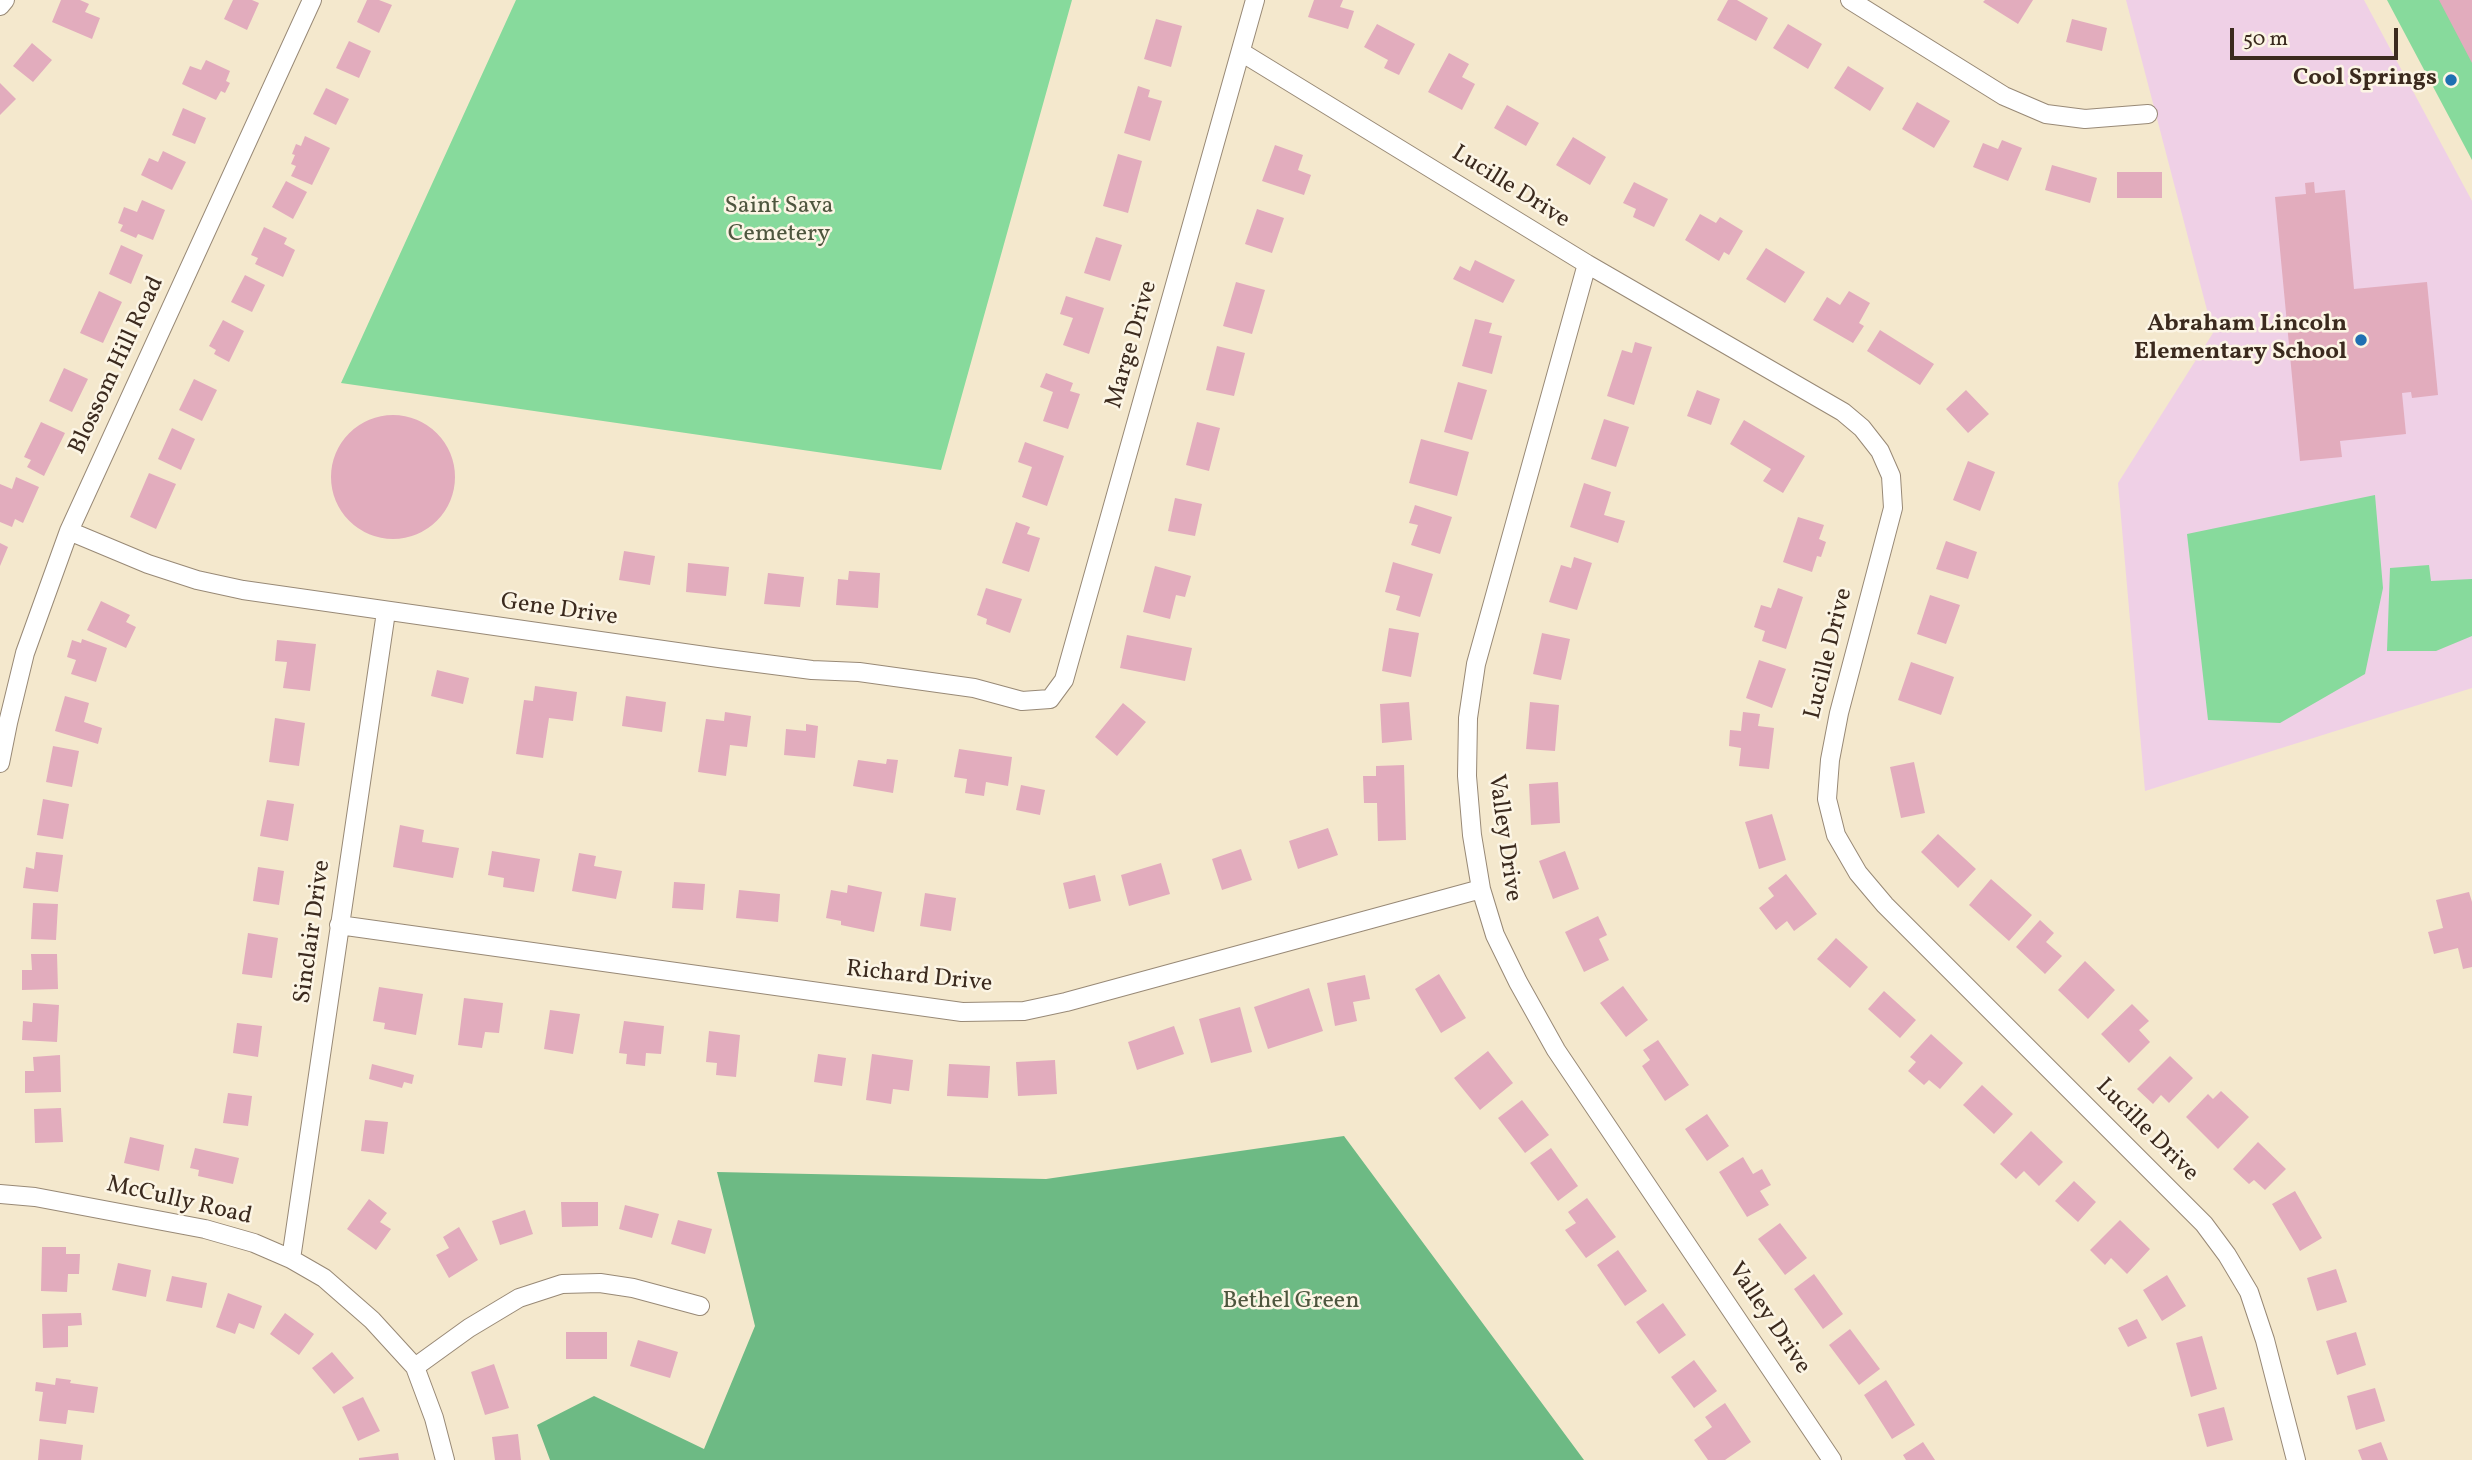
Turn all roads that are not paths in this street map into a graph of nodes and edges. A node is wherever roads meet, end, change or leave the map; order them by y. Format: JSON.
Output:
{"nodes":[{"id":1,"x":5,"y":0,"type":"edge"},
{"id":2,"x":312,"y":0,"type":"edge"},
{"id":3,"x":1255,"y":0,"type":"edge"},
{"id":4,"x":1850,"y":0,"type":"edge"},
{"id":5,"x":0,"y":6,"type":"edge"},
{"id":6,"x":1241,"y":51,"type":"junction"},
{"id":7,"x":2148,"y":114,"type":"dead end"},
{"id":8,"x":1587,"y":264,"type":"junction"},
{"id":9,"x":69,"y":531,"type":"junction"},
{"id":10,"x":386,"y":612,"type":"junction"},
{"id":11,"x":1050,"y":699,"type":"joint"},
{"id":12,"x":0,"y":764,"type":"edge"},
{"id":13,"x":1482,"y":889,"type":"junction"},
{"id":14,"x":339,"y":925,"type":"junction"},
{"id":15,"x":0,"y":1194,"type":"edge"},
{"id":16,"x":291,"y":1259,"type":"junction"},
{"id":17,"x":700,"y":1306,"type":"dead end"},
{"id":18,"x":415,"y":1367,"type":"junction"},
{"id":19,"x":445,"y":1460,"type":"edge"},
{"id":20,"x":1832,"y":1460,"type":"edge"},
{"id":21,"x":2296,"y":1460,"type":"edge"}],
"edges":[{"from":1,"to":5,"type":"street"},
{"from":2,"to":9,"type":"street","name":"Blossom Hill Road"},
{"from":3,"to":6,"type":"street","name":"Marge Drive"},
{"from":4,"to":7,"type":"street"},
{"from":6,"to":8,"type":"street","name":"Lucille Drive"},
{"from":6,"to":11,"type":"street","name":"Marge Drive"},
{"from":8,"to":13,"type":"street","name":"Valley Drive"},
{"from":8,"to":21,"type":"street","name":"Lucille Drive"},
{"from":9,"to":10,"type":"street","name":"Gene Drive"},
{"from":9,"to":12,"type":"street","name":"Blossom Hill Road"},
{"from":10,"to":11,"type":"street","name":"Gene Drive"},
{"from":10,"to":14,"type":"street","name":"Sinclair Drive"},
{"from":13,"to":14,"type":"street","name":"Richard Drive"},
{"from":13,"to":20,"type":"street","name":"Valley Drive"},
{"from":14,"to":16,"type":"street","name":"Sinclair Drive"},
{"from":15,"to":16,"type":"street","name":"McCully Road"},
{"from":16,"to":18,"type":"street","name":"McCully Road"},
{"from":17,"to":18,"type":"street"},
{"from":18,"to":19,"type":"street","name":"McCully Road"}]}
